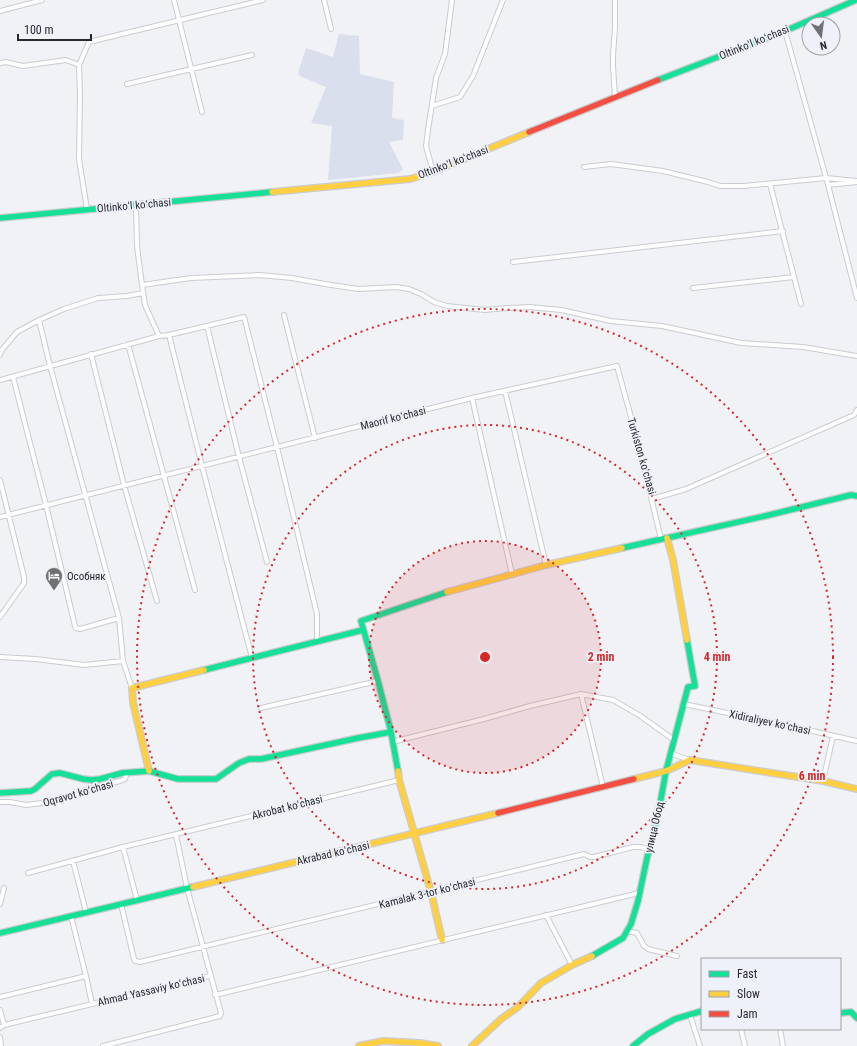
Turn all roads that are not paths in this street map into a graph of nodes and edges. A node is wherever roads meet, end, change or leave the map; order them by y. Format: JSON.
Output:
{"nodes":[{"id":1,"x":20,"y":0,"type":"edge"},
{"id":2,"x":42,"y":0,"type":"edge"},
{"id":3,"x":174,"y":0,"type":"edge"},
{"id":4,"x":263,"y":0,"type":"edge"},
{"id":5,"x":324,"y":0,"type":"edge"},
{"id":6,"x":452,"y":0,"type":"edge"},
{"id":7,"x":503,"y":0,"type":"edge"},
{"id":8,"x":614,"y":0,"type":"edge"},
{"id":9,"x":856,"y":0,"type":"edge"},
{"id":10,"x":22,"y":5,"type":"junction"},
{"id":11,"x":0,"y":11,"type":"edge"},
{"id":12,"x":179,"y":21,"type":"junction"},
{"id":13,"x":331,"y":29,"type":"dead end"},
{"id":14,"x":784,"y":31,"type":"junction"},
{"id":15,"x":252,"y":55,"type":"dead end"},
{"id":16,"x":0,"y":63,"type":"edge"},
{"id":17,"x":79,"y":65,"type":"junction"},
{"id":18,"x":192,"y":69,"type":"junction"},
{"id":19,"x":127,"y":84,"type":"dead end"},
{"id":20,"x":615,"y":97,"type":"junction"},
{"id":21,"x":432,"y":106,"type":"junction"},
{"id":22,"x":202,"y":112,"type":"dead end"},
{"id":23,"x":584,"y":167,"type":"dead end"},
{"id":24,"x":433,"y":172,"type":"junction"},
{"id":25,"x":826,"y":178,"type":"junction"},
{"id":26,"x":857,"y":181,"type":"edge"},
{"id":27,"x":770,"y":184,"type":"junction"},
{"id":28,"x":828,"y":185,"type":"junction"},
{"id":29,"x":136,"y":205,"type":"junction"},
{"id":30,"x":87,"y":209,"type":"junction"},
{"id":31,"x":0,"y":218,"type":"edge"},
{"id":32,"x":783,"y":231,"type":"junction"},
{"id":33,"x":513,"y":262,"type":"dead end"},
{"id":34,"x":794,"y":277,"type":"junction"},
{"id":35,"x":142,"y":285,"type":"junction"},
{"id":36,"x":692,"y":288,"type":"dead end"},
{"id":37,"x":143,"y":293,"type":"junction"},
{"id":38,"x":857,"y":298,"type":"edge"},
{"id":39,"x":801,"y":304,"type":"dead end"},
{"id":40,"x":284,"y":315,"type":"dead end"},
{"id":41,"x":39,"y":320,"type":"junction"},
{"id":42,"x":207,"y":326,"type":"junction"},
{"id":43,"x":169,"y":335,"type":"junction"},
{"id":44,"x":159,"y":336,"type":"junction"},
{"id":45,"x":128,"y":344,"type":"junction"},
{"id":46,"x":91,"y":354,"type":"junction"},
{"id":47,"x":0,"y":355,"type":"edge"},
{"id":48,"x":857,"y":356,"type":"edge"},
{"id":49,"x":50,"y":366,"type":"junction"},
{"id":50,"x":13,"y":377,"type":"junction"},
{"id":51,"x":0,"y":380,"type":"edge"},
{"id":52,"x":505,"y":391,"type":"junction"},
{"id":53,"x":472,"y":398,"type":"junction"},
{"id":54,"x":857,"y":410,"type":"edge"},
{"id":55,"x":315,"y":438,"type":"junction"},
{"id":56,"x":277,"y":447,"type":"junction"},
{"id":57,"x":239,"y":457,"type":"junction"},
{"id":58,"x":202,"y":466,"type":"junction"},
{"id":59,"x":164,"y":475,"type":"junction"},
{"id":60,"x":0,"y":480,"type":"edge"},
{"id":61,"x":124,"y":485,"type":"junction"},
{"id":62,"x":85,"y":495,"type":"junction"},
{"id":63,"x":857,"y":496,"type":"edge"},
{"id":64,"x":652,"y":499,"type":"junction"},
{"id":65,"x":46,"y":506,"type":"junction"},
{"id":66,"x":9,"y":515,"type":"junction"},
{"id":67,"x":0,"y":517,"type":"edge"},
{"id":68,"x":664,"y":539,"type":"junction"},
{"id":69,"x":267,"y":562,"type":"dead end"},
{"id":70,"x":546,"y":565,"type":"junction"},
{"id":71,"x":512,"y":574,"type":"junction"},
{"id":72,"x":195,"y":590,"type":"dead end"},
{"id":73,"x":157,"y":601,"type":"dead end"},
{"id":74,"x":0,"y":617,"type":"edge"},
{"id":75,"x":119,"y":618,"type":"junction"},
{"id":76,"x":363,"y":630,"type":"junction"},
{"id":77,"x":317,"y":642,"type":"junction"},
{"id":78,"x":0,"y":657,"type":"edge"},
{"id":79,"x":252,"y":658,"type":"junction"},
{"id":80,"x":123,"y":661,"type":"junction"},
{"id":81,"x":378,"y":681,"type":"junction"},
{"id":82,"x":132,"y":688,"type":"junction"},
{"id":83,"x":581,"y":694,"type":"junction"},
{"id":84,"x":684,"y":704,"type":"junction"},
{"id":85,"x":262,"y":708,"type":"dead end"},
{"id":86,"x":391,"y":732,"type":"junction"},
{"id":87,"x":833,"y":736,"type":"junction"},
{"id":88,"x":674,"y":740,"type":"junction"},
{"id":89,"x":857,"y":741,"type":"edge"},
{"id":90,"x":392,"y":742,"type":"junction"},
{"id":91,"x":670,"y":753,"type":"junction"},
{"id":92,"x":690,"y":760,"type":"junction"},
{"id":93,"x":149,"y":771,"type":"junction"},
{"id":94,"x":666,"y":771,"type":"junction"},
{"id":95,"x":127,"y":772,"type":"junction"},
{"id":96,"x":399,"y":780,"type":"junction"},
{"id":97,"x":823,"y":781,"type":"junction"},
{"id":98,"x":603,"y":787,"type":"junction"},
{"id":99,"x":857,"y":789,"type":"edge"},
{"id":100,"x":0,"y":793,"type":"edge"},
{"id":101,"x":0,"y":802,"type":"edge"},
{"id":102,"x":414,"y":834,"type":"junction"},
{"id":103,"x":176,"y":835,"type":"junction"},
{"id":104,"x":123,"y":847,"type":"junction"},
{"id":105,"x":650,"y":850,"type":"junction"},
{"id":106,"x":73,"y":861,"type":"junction"},
{"id":107,"x":28,"y":873,"type":"dead end"},
{"id":108,"x":4,"y":888,"type":"dead end"},
{"id":109,"x":187,"y":888,"type":"junction"},
{"id":110,"x":430,"y":892,"type":"junction"},
{"id":111,"x":639,"y":893,"type":"junction"},
{"id":112,"x":137,"y":900,"type":"junction"},
{"id":113,"x":0,"y":904,"type":"edge"},
{"id":114,"x":121,"y":904,"type":"junction"},
{"id":115,"x":86,"y":912,"type":"junction"},
{"id":116,"x":546,"y":915,"type":"junction"},
{"id":117,"x":71,"y":916,"type":"junction"},
{"id":118,"x":627,"y":931,"type":"junction"},
{"id":119,"x":0,"y":933,"type":"edge"},
{"id":120,"x":442,"y":940,"type":"junction"},
{"id":121,"x":203,"y":946,"type":"junction"},
{"id":122,"x":678,"y":956,"type":"dead end"},
{"id":123,"x":572,"y":965,"type":"junction"},
{"id":124,"x":86,"y":976,"type":"junction"},
{"id":125,"x":210,"y":976,"type":"junction"},
{"id":126,"x":215,"y":995,"type":"junction"},
{"id":127,"x":0,"y":997,"type":"edge"},
{"id":128,"x":92,"y":1004,"type":"junction"},
{"id":129,"x":857,"y":1009,"type":"edge"},
{"id":130,"x":0,"y":1010,"type":"edge"},
{"id":131,"x":701,"y":1011,"type":"edge"},
{"id":132,"x":851,"y":1012,"type":"junction"},
{"id":133,"x":841,"y":1013,"type":"edge"},
{"id":134,"x":690,"y":1015,"type":"junction"},
{"id":135,"x":857,"y":1018,"type":"edge"},
{"id":136,"x":2,"y":1026,"type":"edge"},
{"id":137,"x":741,"y":1030,"type":"edge"},
{"id":138,"x":780,"y":1030,"type":"edge"},
{"id":139,"x":0,"y":1037,"type":"edge"},
{"id":140,"x":0,"y":1046,"type":"edge"},
{"id":141,"x":103,"y":1046,"type":"edge"},
{"id":142,"x":359,"y":1046,"type":"edge"},
{"id":143,"x":438,"y":1046,"type":"edge"},
{"id":144,"x":472,"y":1046,"type":"edge"},
{"id":145,"x":634,"y":1046,"type":"edge"},
{"id":146,"x":700,"y":1046,"type":"edge"},
{"id":147,"x":745,"y":1046,"type":"edge"},
{"id":148,"x":783,"y":1046,"type":"edge"}],
"edges":[{"from":1,"to":10,"type":"street"},
{"from":2,"to":10,"type":"street"},
{"from":3,"to":12,"type":"street"},
{"from":4,"to":12,"type":"street"},
{"from":5,"to":13,"type":"street"},
{"from":6,"to":21,"type":"street"},
{"from":7,"to":21,"type":"street"},
{"from":8,"to":20,"type":"street"},
{"from":9,"to":14,"type":"street","name":"Oltinkoʻl koʻchasi"},
{"from":10,"to":11,"type":"street"},
{"from":12,"to":17,"type":"street"},
{"from":12,"to":18,"type":"street"},
{"from":14,"to":20,"type":"street","name":"Oltinkoʻl koʻchasi"},
{"from":14,"to":25,"type":"street"},
{"from":15,"to":18,"type":"street"},
{"from":16,"to":17,"type":"street"},
{"from":17,"to":30,"type":"street"},
{"from":18,"to":19,"type":"street"},
{"from":18,"to":22,"type":"street"},
{"from":20,"to":24,"type":"street","name":"Oltinkoʻl koʻchasi"},
{"from":21,"to":24,"type":"street"},
{"from":23,"to":27,"type":"street"},
{"from":24,"to":29,"type":"street","name":"Oltinkoʻl koʻchasi"},
{"from":25,"to":26,"type":"street"},
{"from":25,"to":27,"type":"street"},
{"from":25,"to":28,"type":"street"},
{"from":26,"to":28,"type":"street"},
{"from":27,"to":32,"type":"street"},
{"from":28,"to":38,"type":"street"},
{"from":29,"to":30,"type":"street","name":"Oltinkoʻl koʻchasi"},
{"from":29,"to":35,"type":"street"},
{"from":30,"to":31,"type":"street","name":"Oltinkoʻl koʻchasi"},
{"from":32,"to":33,"type":"street"},
{"from":32,"to":34,"type":"street"},
{"from":34,"to":36,"type":"street"},
{"from":34,"to":39,"type":"street"},
{"from":35,"to":37,"type":"street"},
{"from":35,"to":48,"type":"street"},
{"from":37,"to":41,"type":"street"},
{"from":37,"to":44,"type":"street"},
{"from":40,"to":55,"type":"street"},
{"from":41,"to":47,"type":"street"},
{"from":41,"to":49,"type":"street"},
{"from":42,"to":43,"type":"street"},
{"from":42,"to":56,"type":"street"},
{"from":42,"to":57,"type":"street"},
{"from":43,"to":44,"type":"street"},
{"from":43,"to":58,"type":"street"},
{"from":44,"to":45,"type":"street"},
{"from":45,"to":46,"type":"street"},
{"from":45,"to":59,"type":"street"},
{"from":46,"to":49,"type":"street"},
{"from":46,"to":61,"type":"street"},
{"from":49,"to":50,"type":"street"},
{"from":49,"to":62,"type":"street"},
{"from":50,"to":51,"type":"street"},
{"from":50,"to":65,"type":"street"},
{"from":52,"to":53,"type":"street","name":"Turkiston koʻchasi"},
{"from":52,"to":64,"type":"street","name":"Turkiston koʻchasi"},
{"from":52,"to":70,"type":"street"},
{"from":53,"to":55,"type":"street","name":"Maorif koʻchasi"},
{"from":53,"to":71,"type":"street"},
{"from":54,"to":64,"type":"street","name":"Turkiston koʻchasi"},
{"from":55,"to":56,"type":"street","name":"Maorif koʻchasi"},
{"from":56,"to":57,"type":"street","name":"Maorif koʻchasi"},
{"from":56,"to":77,"type":"street"},
{"from":57,"to":58,"type":"street","name":"Maorif koʻchasi"},
{"from":57,"to":69,"type":"street"},
{"from":58,"to":59,"type":"street","name":"Maorif koʻchasi"},
{"from":58,"to":79,"type":"street"},
{"from":59,"to":61,"type":"street","name":"Maorif koʻchasi"},
{"from":59,"to":72,"type":"street"},
{"from":60,"to":66,"type":"street"},
{"from":61,"to":62,"type":"street","name":"Maorif koʻchasi"},
{"from":61,"to":73,"type":"street"},
{"from":62,"to":65,"type":"street","name":"Maorif koʻchasi"},
{"from":62,"to":75,"type":"street"},
{"from":63,"to":68,"type":"street"},
{"from":64,"to":68,"type":"street"},
{"from":65,"to":66,"type":"street","name":"Maorif koʻchasi"},
{"from":65,"to":75,"type":"street"},
{"from":66,"to":67,"type":"street","name":"Maorif koʻchasi"},
{"from":66,"to":74,"type":"street"},
{"from":68,"to":70,"type":"street"},
{"from":68,"to":84,"type":"street","name":"улица Обод"},
{"from":70,"to":71,"type":"street"},
{"from":71,"to":76,"type":"street"},
{"from":75,"to":80,"type":"street"},
{"from":76,"to":77,"type":"street"},
{"from":76,"to":81,"type":"street"},
{"from":77,"to":79,"type":"street"},
{"from":78,"to":80,"type":"street"},
{"from":79,"to":82,"type":"street"},
{"from":80,"to":82,"type":"street"},
{"from":81,"to":85,"type":"street"},
{"from":81,"to":86,"type":"street"},
{"from":82,"to":93,"type":"street"},
{"from":83,"to":88,"type":"street"},
{"from":83,"to":90,"type":"street"},
{"from":83,"to":98,"type":"street"},
{"from":84,"to":87,"type":"street","name":"Xidiraliyev koʻchasi"},
{"from":84,"to":88,"type":"street","name":"улица Обод"},
{"from":86,"to":90,"type":"street"},
{"from":86,"to":93,"type":"street"},
{"from":87,"to":89,"type":"street","name":"Xidiraliyev koʻchasi"},
{"from":87,"to":97,"type":"street"},
{"from":88,"to":91,"type":"street","name":"улица Обод"},
{"from":90,"to":96,"type":"street"},
{"from":91,"to":92,"type":"street"},
{"from":91,"to":94,"type":"street","name":"улица Обод"},
{"from":92,"to":94,"type":"street","name":"Akrabad koʻchasi"},
{"from":92,"to":97,"type":"street"},
{"from":93,"to":95,"type":"street"},
{"from":94,"to":98,"type":"street","name":"Akrabad koʻchasi"},
{"from":94,"to":105,"type":"street","name":"улица Обод"},
{"from":95,"to":100,"type":"street"},
{"from":95,"to":101,"type":"street","name":"Oqravot koʻchasi"},
{"from":96,"to":102,"type":"street"},
{"from":96,"to":103,"type":"street","name":"Akrobat koʻchasi"},
{"from":97,"to":99,"type":"street"},
{"from":98,"to":102,"type":"street","name":"Akrabad koʻchasi"},
{"from":102,"to":109,"type":"street","name":"Akrabad koʻchasi"},
{"from":102,"to":110,"type":"street"},
{"from":103,"to":104,"type":"street","name":"Akrobat koʻchasi"},
{"from":103,"to":109,"type":"street"},
{"from":104,"to":106,"type":"street","name":"Akrobat koʻchasi"},
{"from":104,"to":112,"type":"street"},
{"from":105,"to":110,"type":"street","name":"Kamalak 3-tor koʻchasi"},
{"from":105,"to":111,"type":"street","name":"улица Обод"},
{"from":106,"to":107,"type":"street","name":"Akrobat koʻchasi"},
{"from":106,"to":115,"type":"street"},
{"from":108,"to":113,"type":"street"},
{"from":109,"to":112,"type":"street","name":"Akrabad koʻchasi"},
{"from":109,"to":121,"type":"street"},
{"from":110,"to":120,"type":"street"},
{"from":110,"to":121,"type":"street","name":"Kamalak 3-tor koʻchasi"},
{"from":111,"to":116,"type":"street"},
{"from":111,"to":118,"type":"street","name":"улица Обод"},
{"from":112,"to":114,"type":"street","name":"Akrabad koʻchasi"},
{"from":114,"to":115,"type":"street","name":"Akrabad koʻchasi"},
{"from":114,"to":121,"type":"street","name":"Kamalak 3-tor koʻchasi"},
{"from":115,"to":117,"type":"street","name":"Akrabad koʻchasi"},
{"from":116,"to":120,"type":"street"},
{"from":116,"to":123,"type":"street"},
{"from":117,"to":119,"type":"street","name":"Akrabad koʻchasi"},
{"from":117,"to":124,"type":"street","name":"Ahmad Yassaviy koʻchasi"},
{"from":118,"to":122,"type":"street"},
{"from":118,"to":123,"type":"street","name":"улица Обод"},
{"from":120,"to":126,"type":"street"},
{"from":121,"to":125,"type":"street"},
{"from":123,"to":144,"type":"street","name":"улица Обод"},
{"from":124,"to":127,"type":"street"},
{"from":124,"to":128,"type":"street","name":"Ahmad Yassaviy koʻchasi"},
{"from":125,"to":126,"type":"street"},
{"from":125,"to":128,"type":"street","name":"Ahmad Yassaviy koʻchasi"},
{"from":126,"to":141,"type":"street"},
{"from":128,"to":136,"type":"street","name":"Ahmad Yassaviy koʻchasi"},
{"from":129,"to":132,"type":"street"},
{"from":130,"to":136,"type":"street"},
{"from":131,"to":134,"type":"street"},
{"from":132,"to":133,"type":"street"},
{"from":132,"to":135,"type":"street"},
{"from":134,"to":145,"type":"street"},
{"from":134,"to":146,"type":"street"},
{"from":137,"to":147,"type":"street"},
{"from":138,"to":148,"type":"street"},
{"from":139,"to":140,"type":"street"},
{"from":142,"to":143,"type":"street"}]}
